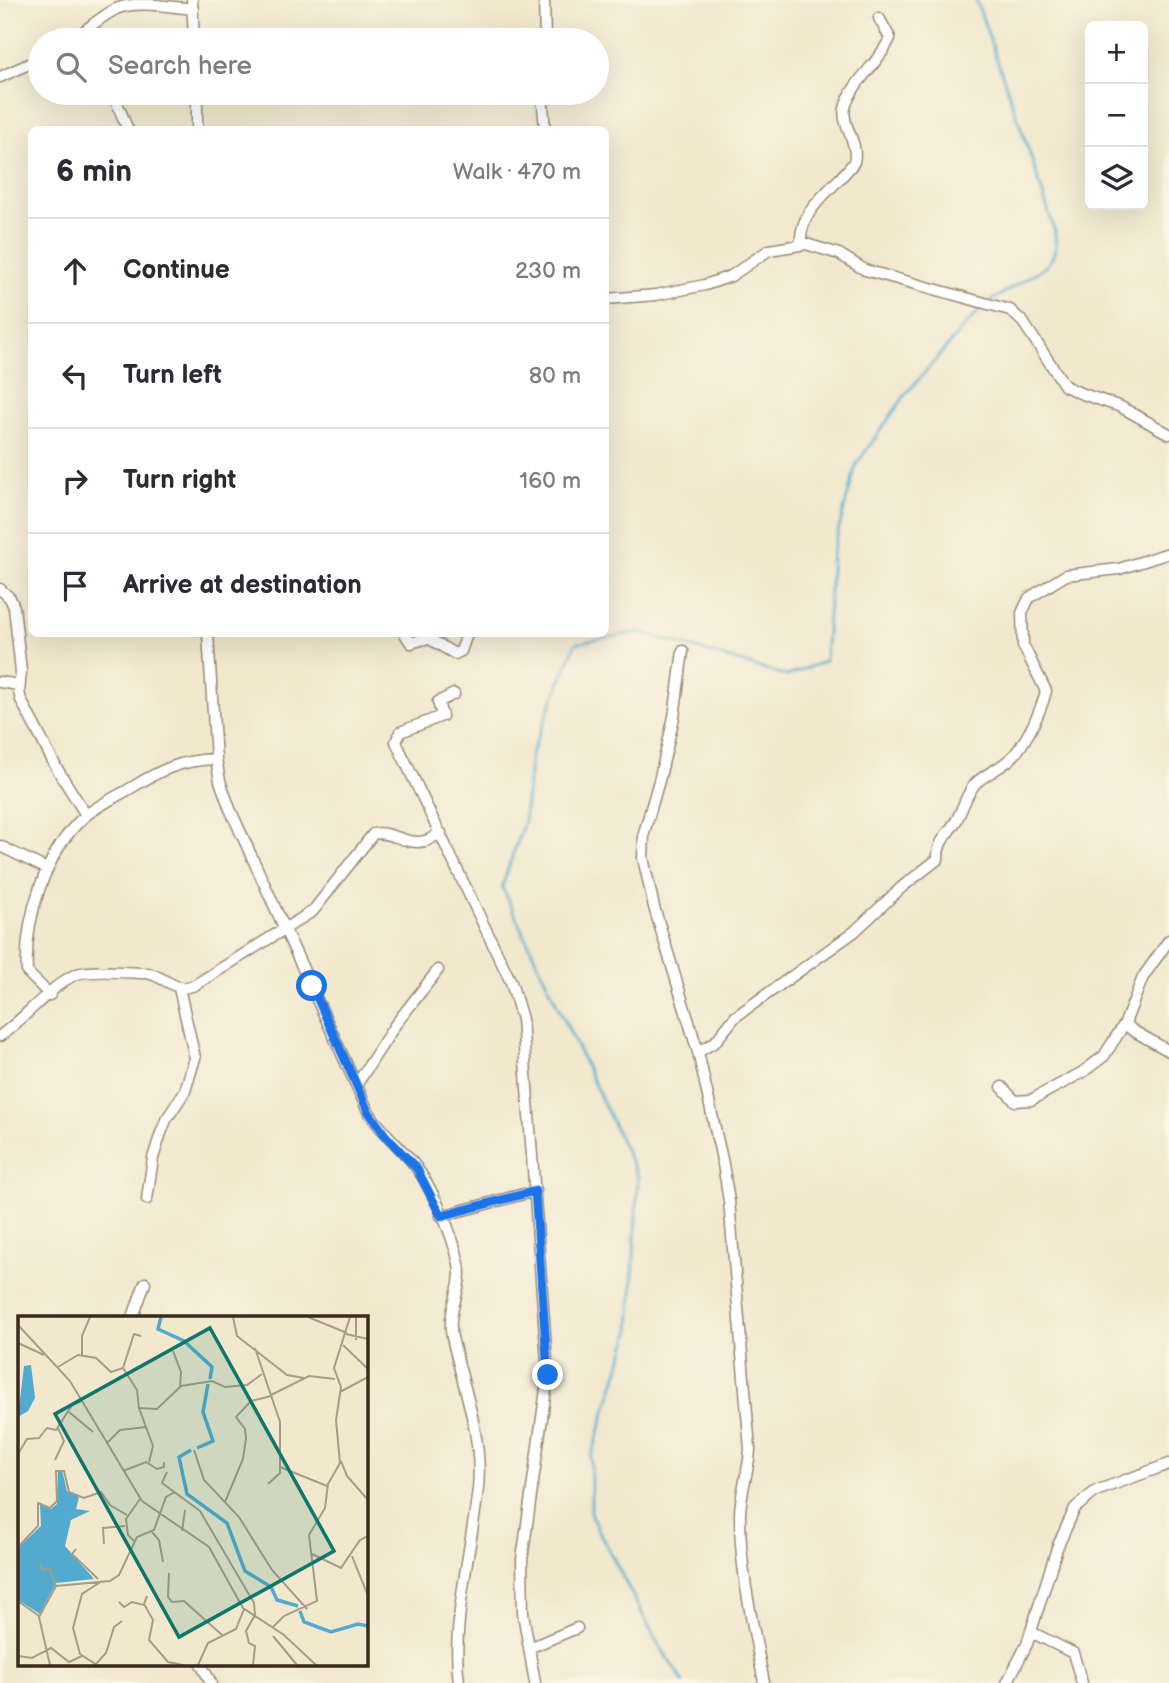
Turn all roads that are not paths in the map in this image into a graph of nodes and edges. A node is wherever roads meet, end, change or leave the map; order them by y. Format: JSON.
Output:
{"nodes":[{"id":1,"x":544,"y":0,"type":"edge"},
{"id":2,"x":192,"y":4,"type":"edge"},
{"id":3,"x":879,"y":18,"type":"dead end"},
{"id":4,"x":95,"y":28,"type":"edge"},
{"id":5,"x":193,"y":28,"type":"edge"},
{"id":6,"x":545,"y":28,"type":"edge"},
{"id":7,"x":28,"y":64,"type":"edge"},
{"id":8,"x":0,"y":77,"type":"edge"},
{"id":9,"x":118,"y":105,"type":"edge"},
{"id":10,"x":197,"y":105,"type":"edge"},
{"id":11,"x":543,"y":105,"type":"edge"},
{"id":12,"x":126,"y":126,"type":"edge"},
{"id":13,"x":197,"y":126,"type":"edge"},
{"id":14,"x":545,"y":126,"type":"edge"},
{"id":15,"x":801,"y":244,"type":"junction"},
{"id":16,"x":609,"y":299,"type":"edge"},
{"id":17,"x":1169,"y":434,"type":"edge"},
{"id":18,"x":1169,"y":553,"type":"edge"},
{"id":19,"x":0,"y":589,"type":"edge"},
{"id":20,"x":208,"y":637,"type":"edge"},
{"id":21,"x":407,"y":637,"type":"edge"},
{"id":22,"x":466,"y":637,"type":"edge"},
{"id":23,"x":683,"y":651,"type":"dead end"},
{"id":24,"x":0,"y":682,"type":"edge"},
{"id":25,"x":19,"y":685,"type":"junction"},
{"id":26,"x":454,"y":694,"type":"dead end"},
{"id":27,"x":216,"y":759,"type":"junction"},
{"id":28,"x":86,"y":815,"type":"junction"},
{"id":29,"x":441,"y":833,"type":"junction"},
{"id":30,"x":0,"y":846,"type":"edge"},
{"id":31,"x":47,"y":869,"type":"junction"},
{"id":32,"x":286,"y":928,"type":"junction"},
{"id":33,"x":1169,"y":940,"type":"edge"},
{"id":34,"x":438,"y":970,"type":"dead end"},
{"id":35,"x":179,"y":988,"type":"junction"},
{"id":36,"x":50,"y":995,"type":"junction"},
{"id":37,"x":1125,"y":1023,"type":"junction"},
{"id":38,"x":0,"y":1036,"type":"edge"},
{"id":39,"x":1169,"y":1051,"type":"edge"},
{"id":40,"x":698,"y":1052,"type":"junction"},
{"id":41,"x":357,"y":1084,"type":"junction"},
{"id":42,"x":1002,"y":1087,"type":"dead end"},
{"id":43,"x":535,"y":1191,"type":"junction"},
{"id":44,"x":147,"y":1199,"type":"dead end"},
{"id":45,"x":441,"y":1216,"type":"junction"},
{"id":46,"x":145,"y":1283,"type":"dead end"},
{"id":47,"x":133,"y":1316,"type":"edge"},
{"id":48,"x":1169,"y":1464,"type":"edge"},
{"id":49,"x":577,"y":1628,"type":"dead end"},
{"id":50,"x":1031,"y":1632,"type":"junction"},
{"id":51,"x":529,"y":1648,"type":"junction"},
{"id":52,"x":202,"y":1666,"type":"edge"},
{"id":53,"x":211,"y":1683,"type":"edge"},
{"id":54,"x":459,"y":1683,"type":"edge"},
{"id":55,"x":535,"y":1683,"type":"edge"},
{"id":56,"x":764,"y":1683,"type":"edge"},
{"id":57,"x":1007,"y":1683,"type":"edge"},
{"id":58,"x":1082,"y":1683,"type":"edge"}],
"edges":[{"from":1,"to":6,"type":"street"},
{"from":2,"to":4,"type":"street"},
{"from":2,"to":5,"type":"street"},
{"from":3,"to":15,"type":"street"},
{"from":7,"to":8,"type":"street"},
{"from":9,"to":12,"type":"street"},
{"from":10,"to":13,"type":"street"},
{"from":11,"to":14,"type":"street"},
{"from":15,"to":16,"type":"street"},
{"from":15,"to":17,"type":"street"},
{"from":18,"to":40,"type":"street"},
{"from":19,"to":25,"type":"street"},
{"from":20,"to":27,"type":"street"},
{"from":21,"to":22,"type":"street"},
{"from":23,"to":40,"type":"street"},
{"from":24,"to":25,"type":"street"},
{"from":25,"to":28,"type":"street"},
{"from":26,"to":29,"type":"street"},
{"from":27,"to":28,"type":"street"},
{"from":27,"to":32,"type":"street"},
{"from":28,"to":31,"type":"street"},
{"from":29,"to":32,"type":"street"},
{"from":29,"to":43,"type":"street"},
{"from":30,"to":31,"type":"street"},
{"from":31,"to":36,"type":"street"},
{"from":32,"to":35,"type":"street"},
{"from":32,"to":41,"type":"street"},
{"from":33,"to":37,"type":"street"},
{"from":34,"to":41,"type":"street"},
{"from":35,"to":36,"type":"street"},
{"from":35,"to":44,"type":"street"},
{"from":36,"to":38,"type":"street"},
{"from":37,"to":39,"type":"street"},
{"from":37,"to":42,"type":"street"},
{"from":40,"to":56,"type":"street"},
{"from":41,"to":45,"type":"street"},
{"from":43,"to":45,"type":"street"},
{"from":43,"to":51,"type":"street"},
{"from":45,"to":54,"type":"street"},
{"from":46,"to":47,"type":"street"},
{"from":48,"to":50,"type":"street"},
{"from":49,"to":51,"type":"street"},
{"from":50,"to":57,"type":"street"},
{"from":50,"to":58,"type":"street"},
{"from":51,"to":55,"type":"street"},
{"from":52,"to":53,"type":"street"}]}
